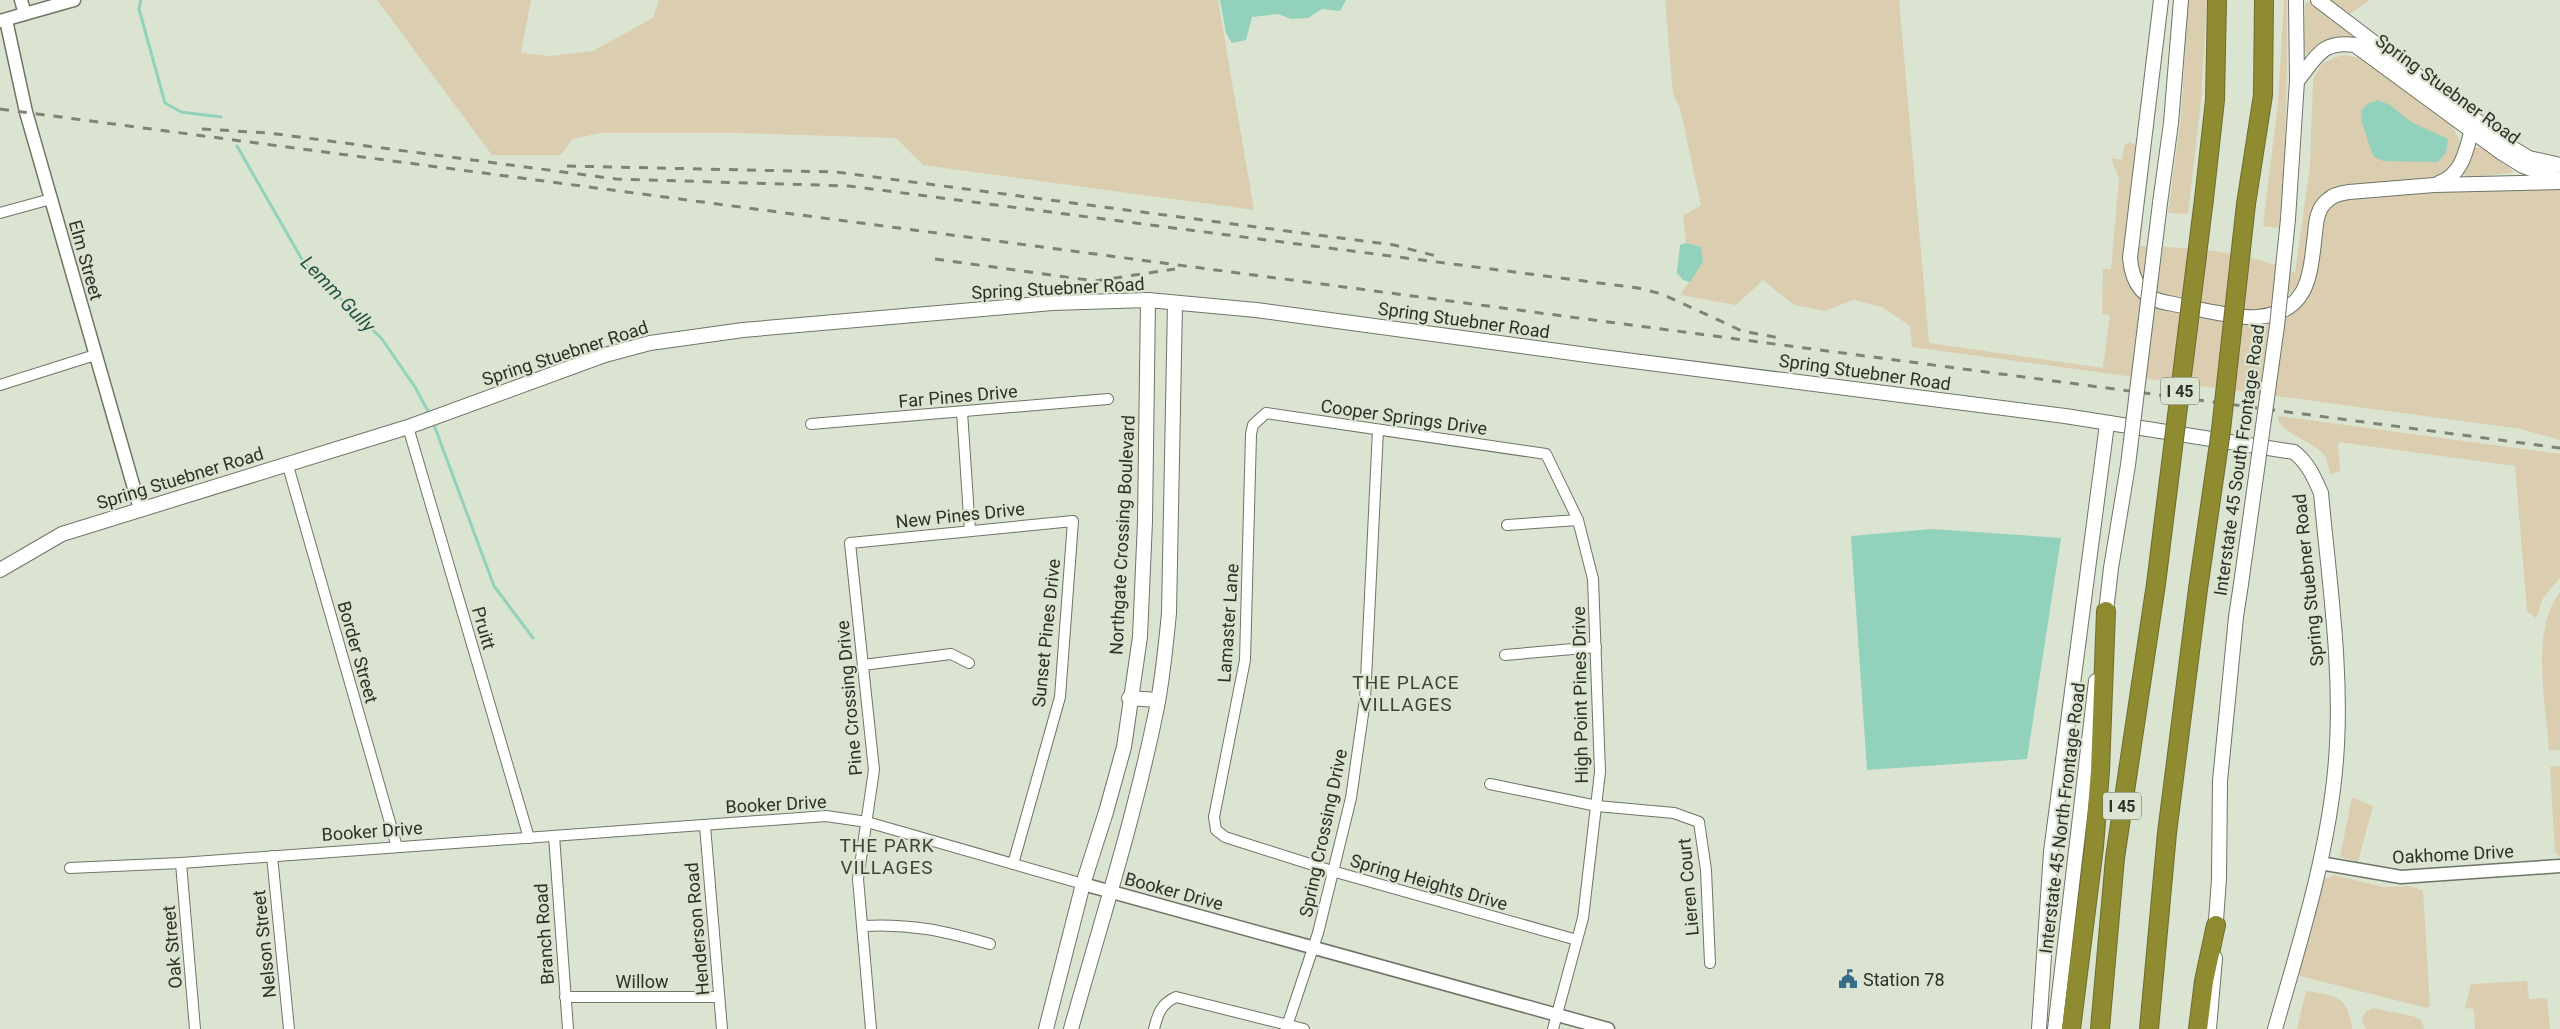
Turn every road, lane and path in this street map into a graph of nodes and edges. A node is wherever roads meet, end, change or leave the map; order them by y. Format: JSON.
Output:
{"nodes":[{"id":1,"x":21,"y":0,"type":"edge"},
{"id":2,"x":74,"y":0,"type":"edge"},
{"id":3,"x":2161,"y":0,"type":"edge"},
{"id":4,"x":2181,"y":0,"type":"edge"},
{"id":5,"x":2217,"y":0,"type":"edge"},
{"id":6,"x":2264,"y":0,"type":"edge"},
{"id":7,"x":2296,"y":0,"type":"edge"},
{"id":8,"x":2318,"y":0,"type":"edge"},
{"id":9,"x":25,"y":14,"type":"junction"},
{"id":10,"x":3,"y":20,"type":"edge"},
{"id":11,"x":2297,"y":81,"type":"junction"},
{"id":12,"x":2473,"y":125,"type":"junction"},
{"id":13,"x":2560,"y":164,"type":"edge"},
{"id":14,"x":2560,"y":181,"type":"edge"},
{"id":15,"x":2434,"y":185,"type":"junction"},
{"id":16,"x":51,"y":199,"type":"junction"},
{"id":17,"x":0,"y":214,"type":"edge"},
{"id":18,"x":1148,"y":300,"type":"junction"},
{"id":19,"x":1175,"y":303,"type":"junction"},
{"id":20,"x":95,"y":355,"type":"junction"},
{"id":21,"x":0,"y":385,"type":"edge"},
{"id":22,"x":1108,"y":399,"type":"dead end"},
{"id":23,"x":962,"y":412,"type":"junction"},
{"id":24,"x":1258,"y":418,"type":"joint"},
{"id":25,"x":811,"y":424,"type":"dead end"},
{"id":26,"x":2107,"y":424,"type":"junction"},
{"id":27,"x":408,"y":427,"type":"junction"},
{"id":28,"x":1378,"y":430,"type":"junction"},
{"id":29,"x":1546,"y":454,"type":"joint"},
{"id":30,"x":288,"y":466,"type":"junction"},
{"id":31,"x":140,"y":509,"type":"junction"},
{"id":32,"x":1146,"y":515,"type":"junction"},
{"id":33,"x":1170,"y":515,"type":"junction"},
{"id":34,"x":1074,"y":520,"type":"joint"},
{"id":35,"x":1578,"y":520,"type":"junction"},
{"id":36,"x":1507,"y":525,"type":"dead end"},
{"id":37,"x":970,"y":531,"type":"junction"},
{"id":38,"x":850,"y":542,"type":"joint"},
{"id":39,"x":0,"y":570,"type":"edge"},
{"id":40,"x":2106,"y":611,"type":"junction"},
{"id":41,"x":1596,"y":647,"type":"junction"},
{"id":42,"x":1505,"y":655,"type":"dead end"},
{"id":43,"x":969,"y":663,"type":"dead end"},
{"id":44,"x":863,"y":665,"type":"junction"},
{"id":45,"x":1129,"y":698,"type":"junction"},
{"id":46,"x":1158,"y":700,"type":"junction"},
{"id":47,"x":1490,"y":784,"type":"dead end"},
{"id":48,"x":1597,"y":806,"type":"junction"},
{"id":49,"x":867,"y":822,"type":"junction"},
{"id":50,"x":705,"y":826,"type":"junction"},
{"id":51,"x":1216,"y":830,"type":"joint"},
{"id":52,"x":554,"y":836,"type":"junction"},
{"id":53,"x":529,"y":838,"type":"junction"},
{"id":54,"x":397,"y":847,"type":"junction"},
{"id":55,"x":272,"y":856,"type":"junction"},
{"id":56,"x":181,"y":863,"type":"junction"},
{"id":57,"x":2320,"y":863,"type":"junction"},
{"id":58,"x":1013,"y":864,"type":"junction"},
{"id":59,"x":2560,"y":866,"type":"edge"},
{"id":60,"x":70,"y":868,"type":"dead end"},
{"id":61,"x":1332,"y":871,"type":"junction"},
{"id":62,"x":1083,"y":884,"type":"junction"},
{"id":63,"x":1110,"y":892,"type":"junction"},
{"id":64,"x":2216,"y":925,"type":"junction"},
{"id":65,"x":862,"y":926,"type":"junction"},
{"id":66,"x":1577,"y":940,"type":"junction"},
{"id":67,"x":990,"y":944,"type":"dead end"},
{"id":68,"x":1314,"y":947,"type":"junction"},
{"id":69,"x":1710,"y":963,"type":"dead end"},
{"id":70,"x":719,"y":997,"type":"junction"},
{"id":71,"x":565,"y":998,"type":"junction"},
{"id":72,"x":1557,"y":1015,"type":"junction"},
{"id":73,"x":1287,"y":1027,"type":"edge"},
{"id":74,"x":195,"y":1029,"type":"edge"},
{"id":75,"x":289,"y":1029,"type":"edge"},
{"id":76,"x":568,"y":1029,"type":"edge"},
{"id":77,"x":722,"y":1029,"type":"edge"},
{"id":78,"x":872,"y":1029,"type":"edge"},
{"id":79,"x":1046,"y":1029,"type":"edge"},
{"id":80,"x":1071,"y":1029,"type":"edge"},
{"id":81,"x":1154,"y":1029,"type":"edge"},
{"id":82,"x":1304,"y":1029,"type":"edge"},
{"id":83,"x":1553,"y":1029,"type":"edge"},
{"id":84,"x":1608,"y":1029,"type":"edge"},
{"id":85,"x":2039,"y":1029,"type":"edge"},
{"id":86,"x":2055,"y":1029,"type":"edge"},
{"id":87,"x":2071,"y":1029,"type":"edge"},
{"id":88,"x":2100,"y":1029,"type":"edge"},
{"id":89,"x":2149,"y":1029,"type":"edge"},
{"id":90,"x":2198,"y":1029,"type":"edge"},
{"id":91,"x":2209,"y":1029,"type":"edge"},
{"id":92,"x":2275,"y":1029,"type":"edge"}],
"edges":[{"from":1,"to":9,"type":"street"},
{"from":2,"to":9,"type":"street"},
{"from":3,"to":15,"type":"main road"},
{"from":4,"to":40,"type":"main road","bridge":true},
{"from":5,"to":88,"type":"highway","number":"I 45","bridge":true},
{"from":6,"to":89,"type":"highway","number":"I 45","bridge":true},
{"from":7,"to":11,"type":"main road","name":"Interstate 45 South Frontage Road"},
{"from":8,"to":12,"type":"main road","name":"Spring Stuebner Road"},
{"from":9,"to":10,"type":"street"},
{"from":10,"to":16,"type":"street","name":"Elm Street"},
{"from":11,"to":12,"type":"main road","name":"Spring Stuebner Road"},
{"from":11,"to":64,"type":"main road","name":"Interstate 45 South Frontage Road","bridge":true},
{"from":12,"to":13,"type":"main road","name":"Spring Stuebner Road"},
{"from":12,"to":14,"type":"main road","name":"Spring Stuebner Road"},
{"from":12,"to":15,"type":"main road"},
{"from":14,"to":15,"type":"main road"},
{"from":16,"to":17,"type":"street"},
{"from":16,"to":20,"type":"street","name":"Elm Street"},
{"from":18,"to":19,"type":"main road","name":"Spring Stuebner Road"},
{"from":18,"to":27,"type":"main road","name":"Spring Stuebner Road"},
{"from":18,"to":32,"type":"main road","name":"Northgate Crossing Boulevard"},
{"from":19,"to":26,"type":"main road","name":"Spring Stuebner Road"},
{"from":19,"to":33,"type":"main road"},
{"from":20,"to":21,"type":"street"},
{"from":20,"to":31,"type":"street","name":"Elm Street"},
{"from":22,"to":23,"type":"street","name":"Far Pines Drive"},
{"from":23,"to":25,"type":"street","name":"Far Pines Drive"},
{"from":23,"to":37,"type":"street"},
{"from":24,"to":28,"type":"street","name":"Cooper Springs Drive"},
{"from":24,"to":51,"type":"street","name":"Lamaster Lane"},
{"from":26,"to":57,"type":"main road","name":"Spring Stuebner Road"},
{"from":26,"to":85,"type":"main road"},
{"from":27,"to":30,"type":"main road","name":"Spring Stuebner Road"},
{"from":27,"to":53,"type":"street","name":"Pruitt"},
{"from":28,"to":29,"type":"street","name":"Cooper Springs Drive"},
{"from":28,"to":61,"type":"street","name":"Spring Crossing Drive"},
{"from":29,"to":35,"type":"street","name":"High Point Pines Drive"},
{"from":30,"to":31,"type":"main road","name":"Spring Stuebner Road"},
{"from":30,"to":54,"type":"street","name":"Border Street"},
{"from":31,"to":39,"type":"main road","name":"Spring Stuebner Road"},
{"from":32,"to":33,"type":"main road"},
{"from":32,"to":45,"type":"main road","name":"Northgate Crossing Boulevard"},
{"from":33,"to":46,"type":"main road"},
{"from":34,"to":37,"type":"street","name":"New Pines Drive"},
{"from":34,"to":58,"type":"street","name":"Sunset Pines Drive"},
{"from":35,"to":36,"type":"street"},
{"from":35,"to":41,"type":"street","name":"High Point Pines Drive"},
{"from":37,"to":38,"type":"street","name":"New Pines Drive"},
{"from":38,"to":44,"type":"street","name":"Pine Crossing Drive"},
{"from":40,"to":86,"type":"main road","name":"Interstate 45 North Frontage Road"},
{"from":40,"to":87,"type":"highway"},
{"from":41,"to":42,"type":"street"},
{"from":41,"to":48,"type":"street","name":"High Point Pines Drive"},
{"from":43,"to":44,"type":"street"},
{"from":44,"to":49,"type":"street","name":"Pine Crossing Drive"},
{"from":45,"to":46,"type":"main road"},
{"from":45,"to":62,"type":"main road","name":"Northgate Crossing Boulevard"},
{"from":46,"to":63,"type":"main road"},
{"from":47,"to":48,"type":"street"},
{"from":48,"to":66,"type":"street","name":"High Point Pines Drive"},
{"from":48,"to":69,"type":"street","name":"Lieren Court"},
{"from":49,"to":50,"type":"street","name":"Booker Drive"},
{"from":49,"to":58,"type":"street","name":"Booker Drive"},
{"from":49,"to":65,"type":"street","name":"Pine Crossing Drive"},
{"from":50,"to":52,"type":"street","name":"Booker Drive"},
{"from":50,"to":70,"type":"street","name":"Henderson Road"},
{"from":51,"to":61,"type":"street","name":"Spring Heights Drive"},
{"from":52,"to":53,"type":"street","name":"Booker Drive"},
{"from":52,"to":71,"type":"street","name":"Branch Road"},
{"from":53,"to":54,"type":"street","name":"Booker Drive"},
{"from":54,"to":55,"type":"street","name":"Booker Drive"},
{"from":55,"to":56,"type":"street","name":"Booker Drive"},
{"from":55,"to":75,"type":"street","name":"Nelson Street"},
{"from":56,"to":60,"type":"street","name":"Booker Drive"},
{"from":56,"to":74,"type":"street","name":"Oak Street"},
{"from":57,"to":59,"type":"street","name":"Oakhome Drive"},
{"from":57,"to":92,"type":"main road","name":"Spring Stuebner Road"},
{"from":58,"to":62,"type":"street","name":"Booker Drive"},
{"from":61,"to":66,"type":"street","name":"Spring Heights Drive"},
{"from":61,"to":68,"type":"street","name":"Spring Crossing Drive"},
{"from":62,"to":63,"type":"street","name":"Booker Drive"},
{"from":62,"to":79,"type":"main road","name":"Northgate Crossing Boulevard"},
{"from":63,"to":68,"type":"street","name":"Booker Drive"},
{"from":63,"to":80,"type":"main road"},
{"from":64,"to":90,"type":"highway"},
{"from":64,"to":91,"type":"main road"},
{"from":65,"to":67,"type":"street"},
{"from":65,"to":78,"type":"street","name":"Pine Crossing Drive"},
{"from":66,"to":72,"type":"street","name":"High Point Pines Drive"},
{"from":68,"to":72,"type":"street","name":"Booker Drive"},
{"from":68,"to":73,"type":"street","name":"Spring Crossing Drive"},
{"from":70,"to":71,"type":"street","name":"Willow"},
{"from":70,"to":77,"type":"street","name":"Henderson Road"},
{"from":71,"to":76,"type":"street","name":"Branch Road"},
{"from":72,"to":83,"type":"street","name":"High Point Pines Drive"},
{"from":72,"to":84,"type":"street","name":"Booker Drive"},
{"from":73,"to":81,"type":"street"},
{"from":73,"to":82,"type":"street"}]}
